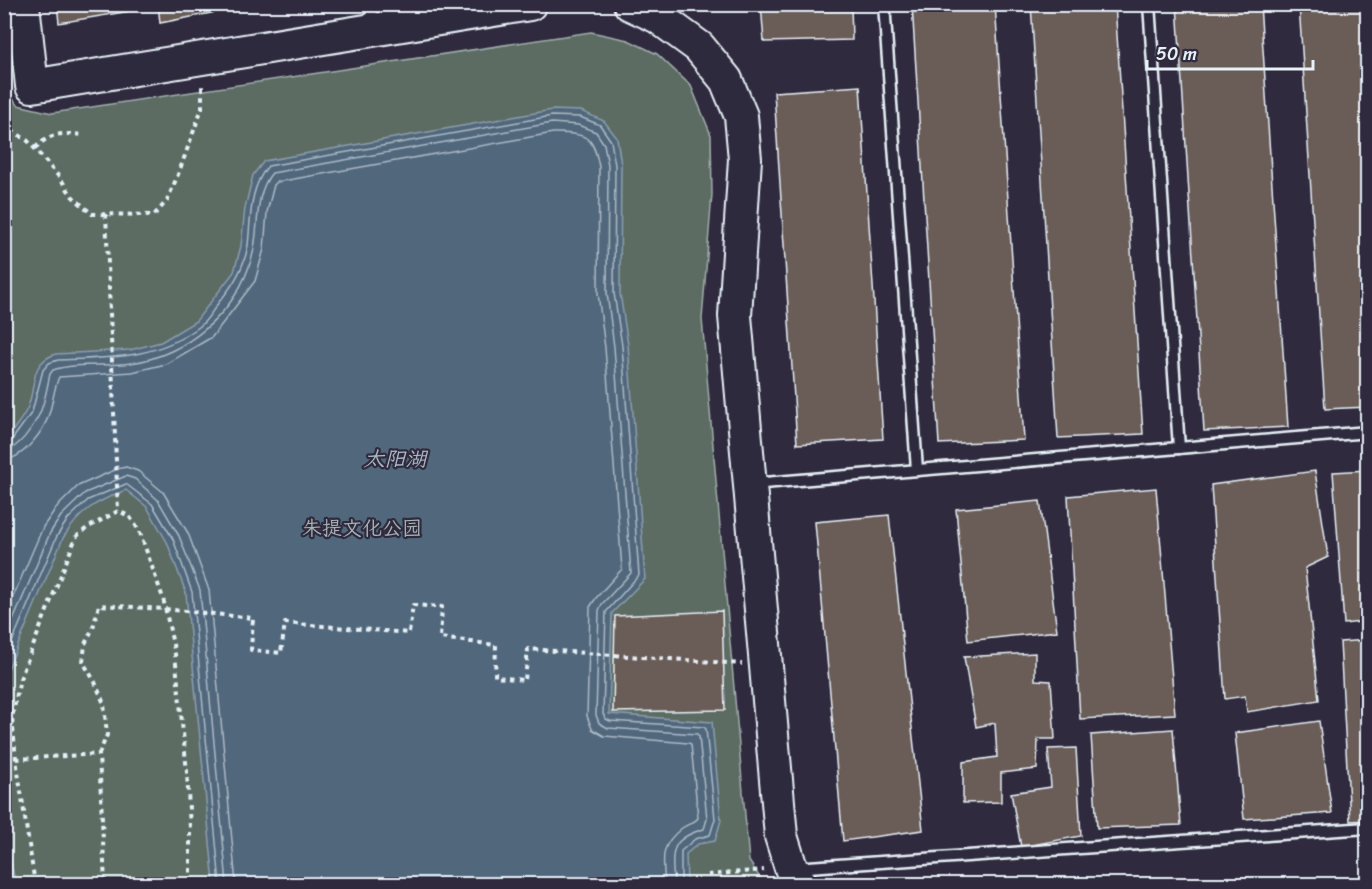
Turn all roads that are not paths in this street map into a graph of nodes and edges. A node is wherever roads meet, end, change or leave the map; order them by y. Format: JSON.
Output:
{"nodes":[{"id":1,"x":23,"y":4,"type":"edge"},
{"id":2,"x":530,"y":4,"type":"edge"},
{"id":3,"x":630,"y":4,"type":"edge"},
{"id":4,"x":884,"y":4,"type":"edge"},
{"id":5,"x":1149,"y":4,"type":"edge"},
{"id":6,"x":372,"y":17,"type":"edge"},
{"id":7,"x":1368,"y":432,"type":"edge"},
{"id":8,"x":1179,"y":448,"type":"junction"},
{"id":9,"x":917,"y":470,"type":"junction"},
{"id":10,"x":750,"y":484,"type":"junction"},
{"id":11,"x":1368,"y":828,"type":"edge"},
{"id":12,"x":796,"y":876,"type":"edge"}],
"edges":[{"from":1,"to":6,"type":"street"},
{"from":2,"to":6,"type":"street"},
{"from":3,"to":10,"type":"street"},
{"from":4,"to":9,"type":"lane"},
{"from":5,"to":8,"type":"lane"},
{"from":7,"to":8,"type":"lane"},
{"from":8,"to":9,"type":"lane"},
{"from":9,"to":10,"type":"lane"},
{"from":10,"to":12,"type":"street"},
{"from":11,"to":12,"type":"lane"}]}
